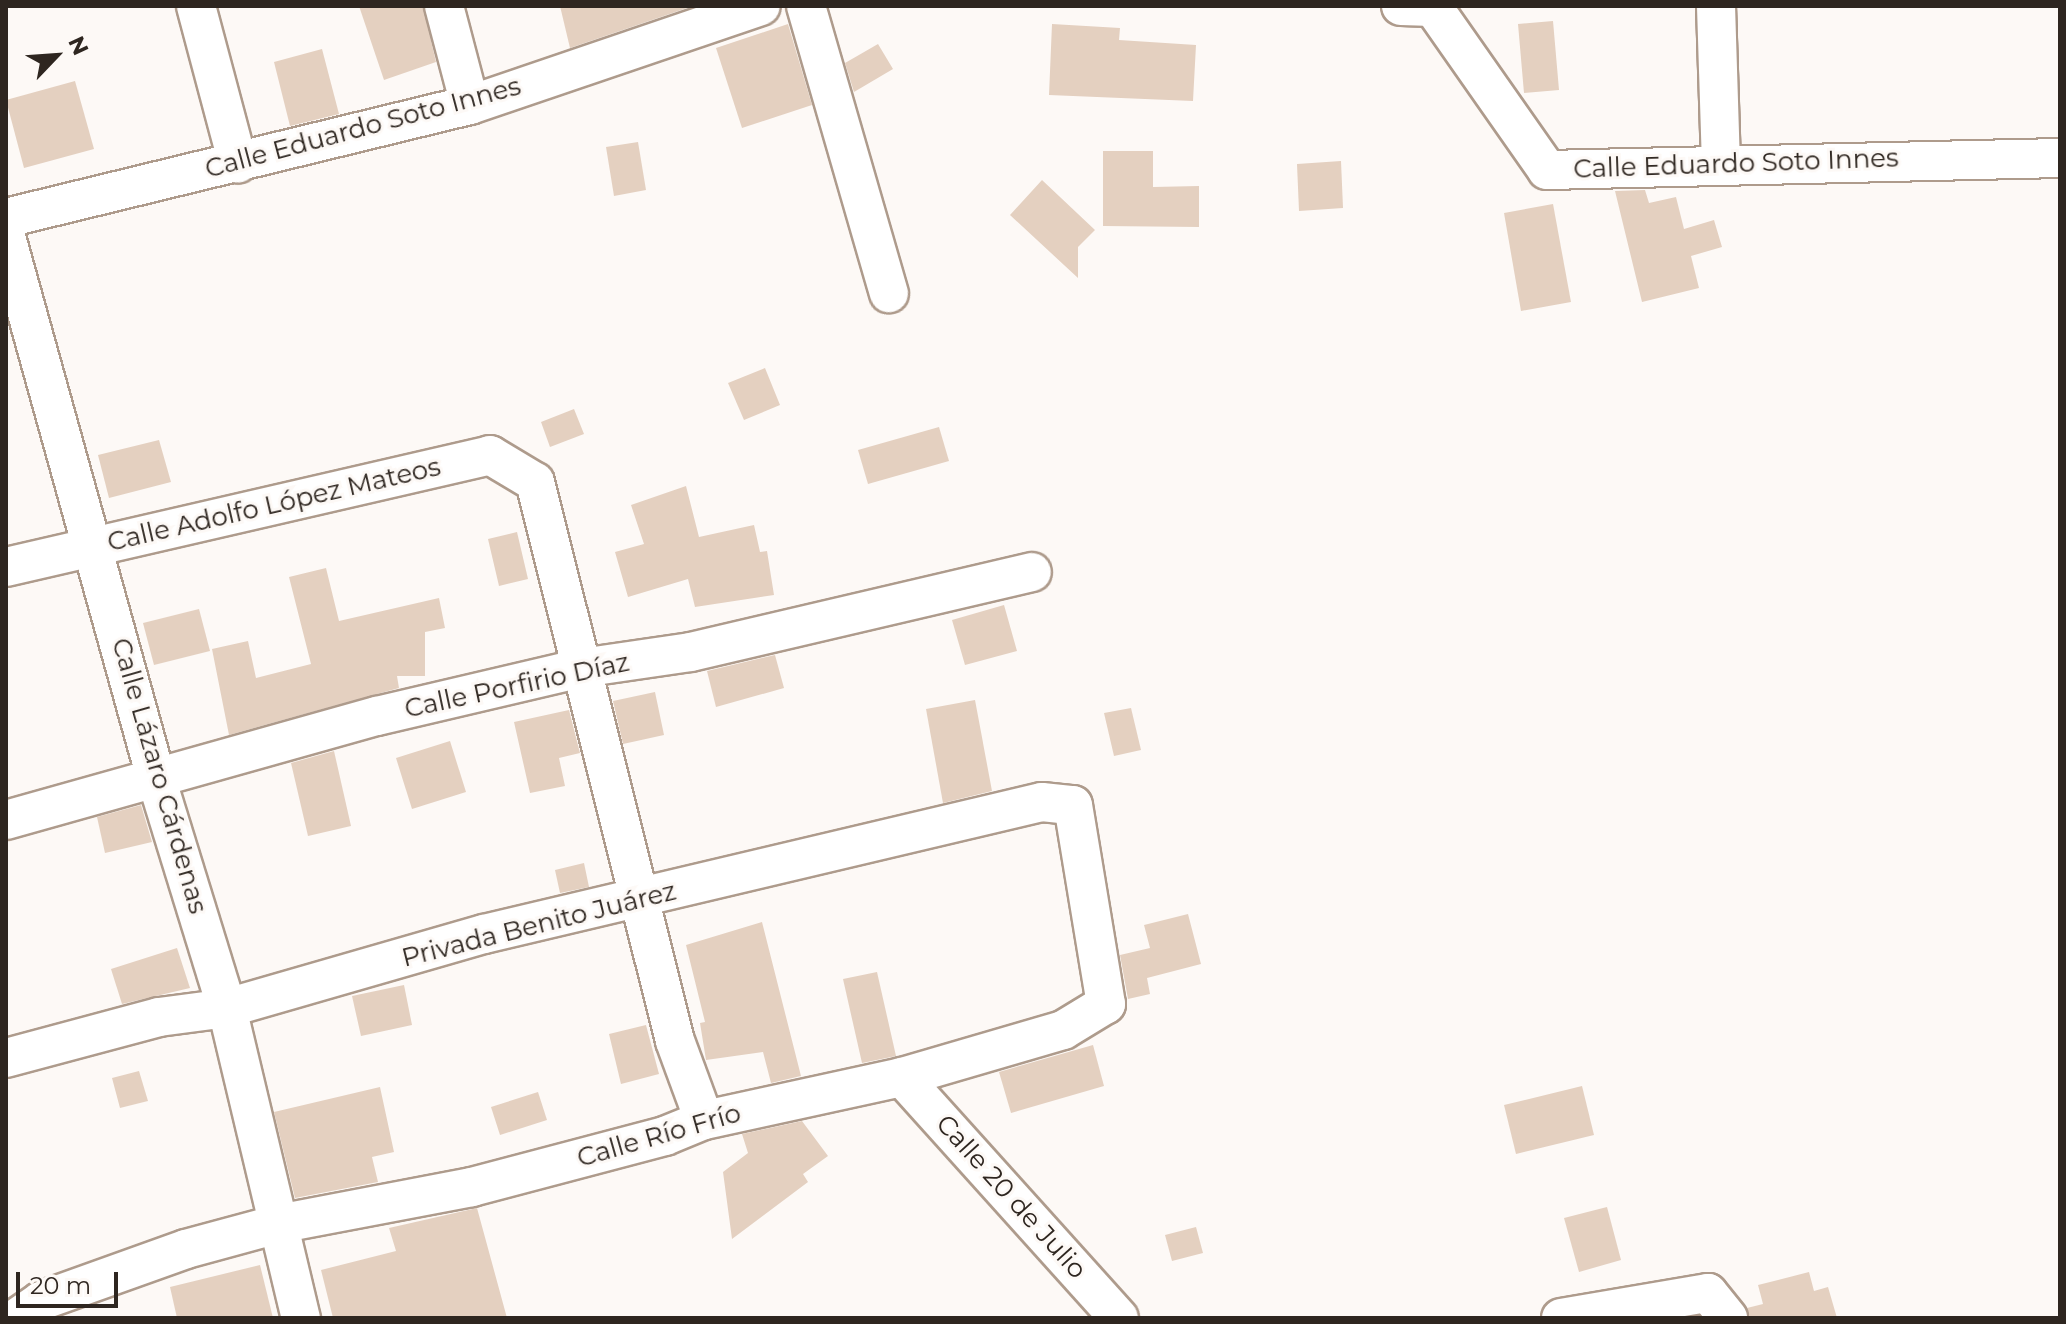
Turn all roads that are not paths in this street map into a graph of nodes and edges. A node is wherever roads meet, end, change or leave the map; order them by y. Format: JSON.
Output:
{"nodes":[{"id":1,"x":196,"y":6,"type":"edge"},
{"id":2,"x":444,"y":6,"type":"edge"},
{"id":3,"x":761,"y":6,"type":"edge"},
{"id":4,"x":806,"y":6,"type":"edge"},
{"id":5,"x":1423,"y":6,"type":"edge"},
{"id":6,"x":1716,"y":6,"type":"edge"},
{"id":7,"x":676,"y":18,"type":"edge"},
{"id":8,"x":470,"y":105,"type":"junction"},
{"id":9,"x":2060,"y":158,"type":"edge"},
{"id":10,"x":238,"y":164,"type":"junction"},
{"id":11,"x":1721,"y":165,"type":"junction"},
{"id":12,"x":6,"y":218,"type":"edge"},
{"id":13,"x":6,"y":237,"type":"edge"},
{"id":14,"x":889,"y":293,"type":"dead end"},
{"id":15,"x":93,"y":546,"type":"junction"},
{"id":16,"x":6,"y":567,"type":"edge"},
{"id":17,"x":1032,"y":572,"type":"dead end"},
{"id":18,"x":581,"y":668,"type":"junction"},
{"id":19,"x":157,"y":781,"type":"junction"},
{"id":20,"x":1073,"y":805,"type":"joint"},
{"id":21,"x":6,"y":820,"type":"edge"},
{"id":22,"x":641,"y":901,"type":"junction"},
{"id":23,"x":227,"y":1008,"type":"junction"},
{"id":24,"x":6,"y":1058,"type":"edge"},
{"id":25,"x":902,"y":1077,"type":"junction"},
{"id":26,"x":704,"y":1120,"type":"junction"},
{"id":27,"x":278,"y":1224,"type":"junction"},
{"id":28,"x":17,"y":1318,"type":"edge"},
{"id":29,"x":301,"y":1318,"type":"edge"},
{"id":30,"x":1119,"y":1318,"type":"edge"},
{"id":31,"x":1561,"y":1318,"type":"edge"},
{"id":32,"x":1728,"y":1318,"type":"edge"}],
"edges":[{"from":1,"to":10,"type":"street"},
{"from":2,"to":8,"type":"street"},
{"from":3,"to":7,"type":"street","name":"Calle Eduardo Soto Innes"},
{"from":4,"to":14,"type":"street"},
{"from":5,"to":11,"type":"street","name":"Calle Eduardo Soto Innes"},
{"from":6,"to":11,"type":"street"},
{"from":7,"to":8,"type":"street","name":"Calle Eduardo Soto Innes"},
{"from":8,"to":10,"type":"street","name":"Calle Eduardo Soto Innes"},
{"from":9,"to":11,"type":"street","name":"Calle Eduardo Soto Innes"},
{"from":10,"to":12,"type":"street","name":"Calle Eduardo Soto Innes"},
{"from":13,"to":15,"type":"street","name":"Calle Lázaro Cárdenas"},
{"from":15,"to":16,"type":"street","name":"Calle Adolfo López Mateos"},
{"from":15,"to":18,"type":"street","name":"Calle Adolfo López Mateos"},
{"from":15,"to":19,"type":"street","name":"Calle Lázaro Cárdenas"},
{"from":17,"to":18,"type":"street","name":"Calle Porfirio Díaz"},
{"from":18,"to":19,"type":"street","name":"Calle Porfirio Díaz"},
{"from":18,"to":22,"type":"street"},
{"from":19,"to":21,"type":"street","name":"Calle Porfirio Díaz"},
{"from":19,"to":23,"type":"street","name":"Calle Lázaro Cárdenas"},
{"from":20,"to":22,"type":"street","name":"Privada Benito Juárez"},
{"from":20,"to":25,"type":"street","name":"Calle Río Frío"},
{"from":22,"to":23,"type":"street","name":"Privada Benito Juárez"},
{"from":22,"to":26,"type":"street"},
{"from":23,"to":24,"type":"street","name":"Privada Benito Juárez"},
{"from":23,"to":27,"type":"street","name":"Calle Lázaro Cárdenas"},
{"from":25,"to":26,"type":"street","name":"Calle Río Frío"},
{"from":25,"to":30,"type":"street","name":"Calle 20 de Julio"},
{"from":26,"to":27,"type":"street","name":"Calle Río Frío"},
{"from":27,"to":28,"type":"street","name":"Calle Río Frío"},
{"from":27,"to":29,"type":"street","name":"Calle Lázaro Cárdenas"},
{"from":31,"to":32,"type":"street"}]}
